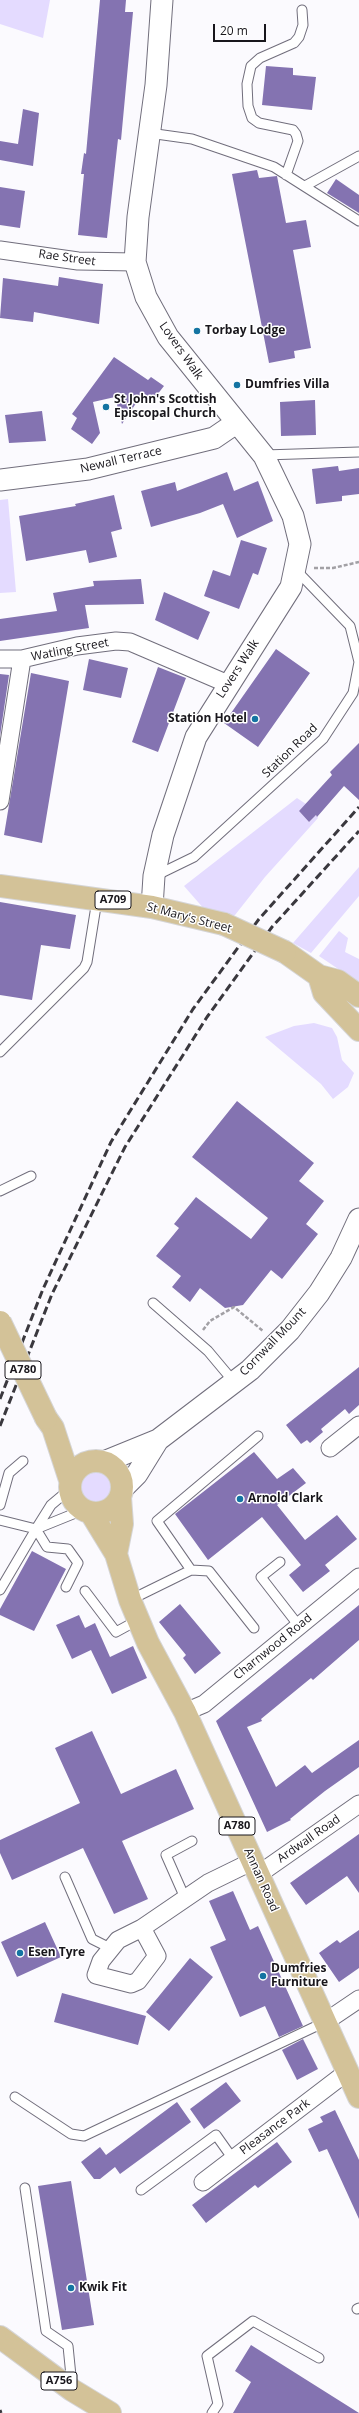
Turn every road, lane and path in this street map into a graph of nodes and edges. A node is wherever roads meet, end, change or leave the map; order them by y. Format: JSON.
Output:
{"nodes":[{"id":1,"x":162,"y":0,"type":"edge"},
{"id":2,"x":302,"y":10,"type":"dead end"},
{"id":3,"x":149,"y":133,"type":"junction"},
{"id":4,"x":359,"y":156,"type":"edge"},
{"id":5,"x":286,"y":175,"type":"junction"},
{"id":6,"x":305,"y":186,"type":"junction"},
{"id":7,"x":359,"y":221,"type":"edge"},
{"id":8,"x":0,"y":250,"type":"edge"},
{"id":9,"x":135,"y":262,"type":"junction"},
{"id":10,"x":236,"y":423,"type":"junction"},
{"id":11,"x":359,"y":452,"type":"edge"},
{"id":12,"x":264,"y":456,"type":"junction"},
{"id":13,"x":0,"y":480,"type":"edge"},
{"id":14,"x":359,"y":562,"type":"edge"},
{"id":15,"x":295,"y":569,"type":"junction"},
{"id":16,"x":355,"y":627,"type":"edge"},
{"id":17,"x":0,"y":659,"type":"edge"},
{"id":18,"x":22,"y":659,"type":"junction"},
{"id":19,"x":228,"y":684,"type":"junction"},
{"id":20,"x":356,"y":691,"type":"edge"},
{"id":21,"x":0,"y":801,"type":"edge"},
{"id":22,"x":154,"y":876,"type":"junction"},
{"id":23,"x":0,"y":886,"type":"edge"},
{"id":24,"x":98,"y":898,"type":"junction"},
{"id":25,"x":152,"y":907,"type":"junction"},
{"id":26,"x":319,"y":976,"type":"junction"},
{"id":27,"x":359,"y":996,"type":"edge"},
{"id":28,"x":359,"y":1030,"type":"edge"},
{"id":29,"x":0,"y":1052,"type":"edge"},
{"id":30,"x":32,"y":1176,"type":"dead end"},
{"id":31,"x":0,"y":1191,"type":"edge"},
{"id":32,"x":359,"y":1219,"type":"edge"},
{"id":33,"x":153,"y":1303,"type":"dead end"},
{"id":34,"x":0,"y":1322,"type":"edge"},
{"id":35,"x":204,"y":1329,"type":"dead end"},
{"id":36,"x":264,"y":1332,"type":"dead end"},
{"id":37,"x":234,"y":1382,"type":"junction"},
{"id":38,"x":50,"y":1423,"type":"junction"},
{"id":39,"x":356,"y":1433,"type":"edge"},
{"id":40,"x":258,"y":1436,"type":"dead end"},
{"id":41,"x":158,"y":1440,"type":"junction"},
{"id":42,"x":330,"y":1448,"type":"dead end"},
{"id":43,"x":23,"y":1462,"type":"dead end"},
{"id":44,"x":100,"y":1462,"type":"junction"},
{"id":45,"x":70,"y":1484,"type":"junction"},
{"id":46,"x":121,"y":1493,"type":"junction"},
{"id":47,"x":0,"y":1505,"type":"edge"},
{"id":48,"x":87,"y":1511,"type":"junction"},
{"id":49,"x":0,"y":1520,"type":"edge"},
{"id":50,"x":36,"y":1529,"type":"junction"},
{"id":51,"x":116,"y":1554,"type":"junction"},
{"id":52,"x":280,"y":1562,"type":"dead end"},
{"id":53,"x":191,"y":1570,"type":"junction"},
{"id":54,"x":359,"y":1577,"type":"edge"},
{"id":55,"x":66,"y":1587,"type":"dead end"},
{"id":56,"x":0,"y":1590,"type":"edge"},
{"id":57,"x":85,"y":1591,"type":"dead end"},
{"id":58,"x":130,"y":1600,"type":"junction"},
{"id":59,"x":138,"y":1620,"type":"junction"},
{"id":60,"x":299,"y":1626,"type":"junction"},
{"id":61,"x":254,"y":1628,"type":"dead end"},
{"id":62,"x":185,"y":1712,"type":"junction"},
{"id":63,"x":359,"y":1804,"type":"edge"},
{"id":64,"x":192,"y":1841,"type":"dead end"},
{"id":65,"x":256,"y":1868,"type":"junction"},
{"id":66,"x":64,"y":1877,"type":"dead end"},
{"id":67,"x":185,"y":1898,"type":"junction"},
{"id":68,"x":142,"y":1928,"type":"junction"},
{"id":69,"x":110,"y":1948,"type":"junction"},
{"id":70,"x":359,"y":1998,"type":"edge"},
{"id":71,"x":326,"y":2022,"type":"junction"},
{"id":72,"x":347,"y":2072,"type":"junction"},
{"id":73,"x":15,"y":2097,"type":"dead end"},
{"id":74,"x":359,"y":2097,"type":"edge"},
{"id":75,"x":233,"y":2159,"type":"junction"},
{"id":76,"x":203,"y":2182,"type":"dead end"},
{"id":77,"x":25,"y":2188,"type":"dead end"},
{"id":78,"x":141,"y":2190,"type":"dead end"},
{"id":79,"x":0,"y":2337,"type":"edge"},
{"id":80,"x":319,"y":2358,"type":"dead end"},
{"id":81,"x":72,"y":2390,"type":"junction"},
{"id":82,"x":110,"y":2413,"type":"edge"},
{"id":83,"x":212,"y":2413,"type":"edge"}],
"edges":[{"from":1,"to":3,"type":"street","name":"Lovers Walk"},
{"from":2,"to":5,"type":"lane"},
{"from":3,"to":5,"type":"lane"},
{"from":3,"to":9,"type":"street","name":"Lovers Walk"},
{"from":4,"to":6,"type":"lane"},
{"from":5,"to":6,"type":"lane"},
{"from":6,"to":7,"type":"lane"},
{"from":8,"to":9,"type":"street","name":"Rae Street"},
{"from":9,"to":10,"type":"street","name":"Lovers Walk"},
{"from":10,"to":12,"type":"street","name":"Lovers Walk"},
{"from":10,"to":13,"type":"street","name":"Newall Terrace"},
{"from":11,"to":12,"type":"lane"},
{"from":12,"to":15,"type":"street","name":"Lovers Walk"},
{"from":14,"to":15,"type":"path"},
{"from":15,"to":16,"type":"lane","name":"Station Road"},
{"from":15,"to":19,"type":"street","name":"Lovers Walk"},
{"from":16,"to":20,"type":"lane","name":"Station Road"},
{"from":17,"to":18,"type":"street","name":"Watling Street"},
{"from":18,"to":19,"type":"street","name":"Watling Street"},
{"from":18,"to":21,"type":"street"},
{"from":19,"to":22,"type":"street","name":"Lovers Walk"},
{"from":20,"to":22,"type":"lane","name":"Station Road"},
{"from":22,"to":25,"type":"street","name":"Lovers Walk"},
{"from":23,"to":24,"type":"main road","name":"St Mary's Street","number":"A709"},
{"from":24,"to":25,"type":"main road","name":"St Mary's Street","number":"A709"},
{"from":24,"to":29,"type":"lane"},
{"from":25,"to":26,"type":"main road","name":"St Mary's Street","number":"A709","bridge":true},
{"from":26,"to":27,"type":"main road","name":"St Mary's Street","number":"A709"},
{"from":26,"to":28,"type":"main road"},
{"from":30,"to":31,"type":"lane"},
{"from":32,"to":37,"type":"street","name":"Cornwall Mount"},
{"from":33,"to":37,"type":"lane"},
{"from":34,"to":38,"type":"main road","number":"A780","bridge":true},
{"from":35,"to":36,"type":"path"},
{"from":37,"to":41,"type":"street","name":"Cornwall Mount"},
{"from":38,"to":44,"type":"main road","number":"A780"},
{"from":38,"to":45,"type":"main road","number":"A780"},
{"from":39,"to":42,"type":"street"},
{"from":40,"to":53,"type":"lane"},
{"from":41,"to":44,"type":"street","name":"Cornwall Mount"},
{"from":41,"to":46,"type":"street","name":"Cornwall Mount"},
{"from":43,"to":47,"type":"lane"},
{"from":44,"to":45,"type":"main road"},
{"from":44,"to":46,"type":"main road"},
{"from":45,"to":48,"type":"main road"},
{"from":45,"to":50,"type":"lane"},
{"from":46,"to":48,"type":"main road"},
{"from":46,"to":51,"type":"main road","name":"Annan Road","number":"A780"},
{"from":48,"to":50,"type":"lane"},
{"from":48,"to":51,"type":"main road","name":"Annan Road","number":"A780"},
{"from":49,"to":50,"type":"lane"},
{"from":50,"to":55,"type":"lane"},
{"from":50,"to":56,"type":"lane"},
{"from":51,"to":58,"type":"main road","name":"Annan Road","number":"A780"},
{"from":52,"to":60,"type":"lane"},
{"from":53,"to":58,"type":"lane"},
{"from":53,"to":61,"type":"lane"},
{"from":54,"to":60,"type":"street","name":"Charnwood Road"},
{"from":57,"to":59,"type":"lane"},
{"from":58,"to":59,"type":"main road","name":"Annan Road","number":"A780"},
{"from":59,"to":62,"type":"main road","name":"Annan Road","number":"A780"},
{"from":60,"to":62,"type":"street","name":"Charnwood Road"},
{"from":62,"to":65,"type":"main road","name":"Annan Road","number":"A780"},
{"from":63,"to":65,"type":"street","name":"Ardwall Road"},
{"from":64,"to":67,"type":"lane"},
{"from":65,"to":67,"type":"street","name":"Ardwall Road"},
{"from":65,"to":71,"type":"main road","name":"Annan Road","number":"A780"},
{"from":66,"to":69,"type":"lane"},
{"from":67,"to":68,"type":"street","name":"Ardwall Road"},
{"from":68,"to":69,"type":"street","name":"Ardwall Road"},
{"from":68,"to":69,"type":"street"},
{"from":70,"to":71,"type":"street"},
{"from":71,"to":72,"type":"main road","name":"Annan Road","number":"A780"},
{"from":71,"to":73,"type":"lane"},
{"from":72,"to":74,"type":"main road","name":"Annan Road","number":"A780"},
{"from":72,"to":75,"type":"street","name":"Pleasance Park"},
{"from":75,"to":76,"type":"street","name":"Pleasance Park"},
{"from":75,"to":78,"type":"lane"},
{"from":77,"to":81,"type":"lane"},
{"from":79,"to":81,"type":"main road","number":"A756"},
{"from":80,"to":83,"type":"lane"},
{"from":81,"to":82,"type":"main road","number":"A756"}]}
